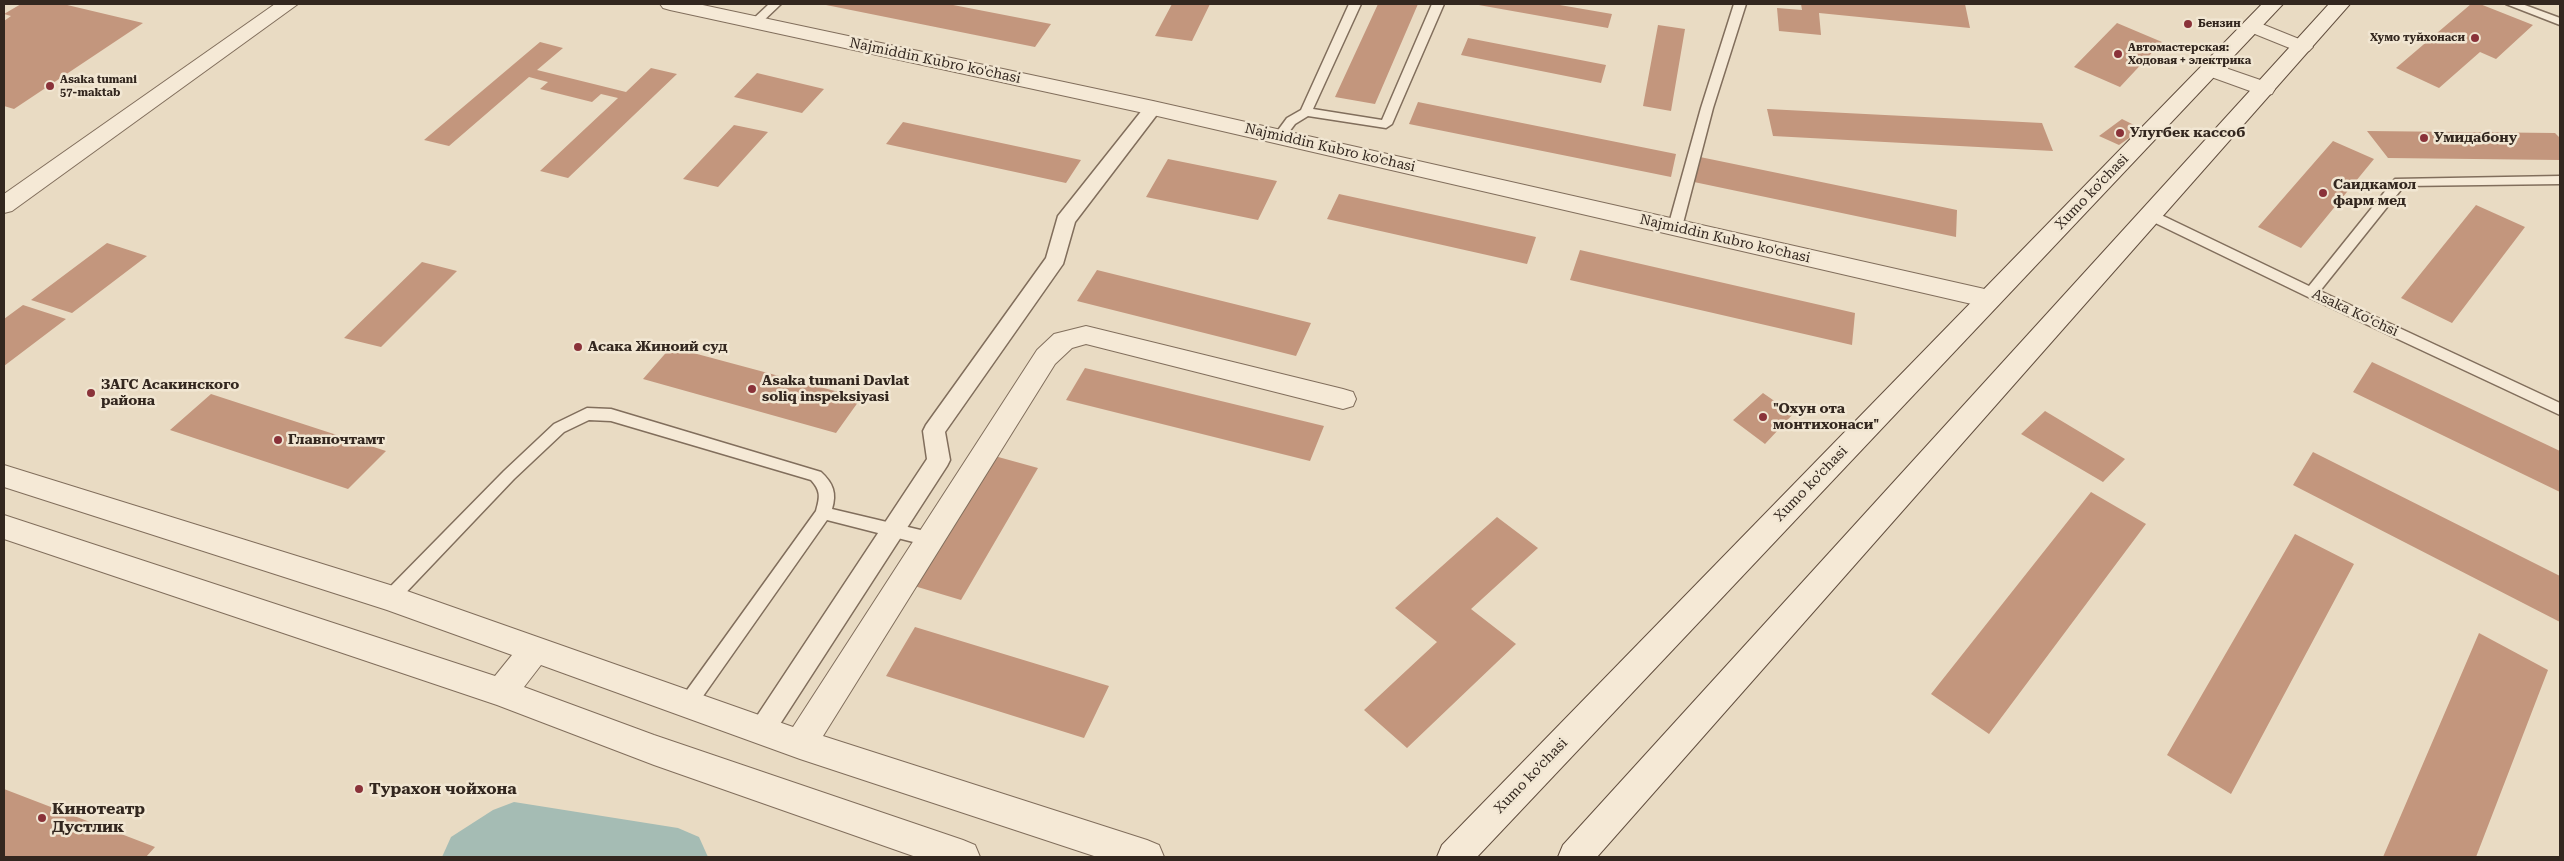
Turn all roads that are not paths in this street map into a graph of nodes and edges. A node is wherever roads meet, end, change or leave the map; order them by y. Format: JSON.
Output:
{"nodes":[{"id":1,"x":288,"y":4,"type":"edge"},
{"id":2,"x":670,"y":4,"type":"edge"},
{"id":3,"x":775,"y":4,"type":"edge"},
{"id":4,"x":1355,"y":4,"type":"edge"},
{"id":5,"x":1438,"y":4,"type":"edge"},
{"id":6,"x":1740,"y":4,"type":"edge"},
{"id":7,"x":2273,"y":4,"type":"edge"},
{"id":8,"x":2340,"y":4,"type":"edge"},
{"id":9,"x":2512,"y":4,"type":"edge"},
{"id":10,"x":756,"y":22,"type":"junction"},
{"id":11,"x":2560,"y":22,"type":"edge"},
{"id":12,"x":2252,"y":26,"type":"junction"},
{"id":13,"x":2302,"y":47,"type":"junction"},
{"id":14,"x":2211,"y":69,"type":"junction"},
{"id":15,"x":2264,"y":88,"type":"junction"},
{"id":16,"x":1153,"y":108,"type":"junction"},
{"id":17,"x":1306,"y":112,"type":"junction"},
{"id":18,"x":1279,"y":137,"type":"junction"},
{"id":19,"x":2560,"y":180,"type":"edge"},
{"id":20,"x":4,"y":205,"type":"edge"},
{"id":21,"x":2150,"y":215,"type":"junction"},
{"id":22,"x":1675,"y":227,"type":"junction"},
{"id":23,"x":2311,"y":293,"type":"junction"},
{"id":24,"x":1989,"y":299,"type":"junction"},
{"id":25,"x":1344,"y":399,"type":"dead end"},
{"id":26,"x":2560,"y":409,"type":"edge"},
{"id":27,"x":4,"y":476,"type":"edge"},
{"id":28,"x":823,"y":513,"type":"junction"},
{"id":29,"x":4,"y":527,"type":"edge"},
{"id":30,"x":893,"y":531,"type":"junction"},
{"id":31,"x":929,"y":539,"type":"junction"},
{"id":32,"x":390,"y":598,"type":"junction"},
{"id":33,"x":535,"y":649,"type":"junction"},
{"id":34,"x":501,"y":692,"type":"junction"},
{"id":35,"x":688,"y":703,"type":"junction"},
{"id":36,"x":762,"y":730,"type":"junction"},
{"id":37,"x":800,"y":744,"type":"junction"},
{"id":38,"x":963,"y":857,"type":"edge"},
{"id":39,"x":1147,"y":857,"type":"edge"},
{"id":40,"x":1454,"y":857,"type":"edge"},
{"id":41,"x":1575,"y":857,"type":"edge"}],
"edges":[{"from":1,"to":20,"type":"street"},
{"from":2,"to":10,"type":"street","name":"Najmiddin Kubro ko'chasi"},
{"from":3,"to":10,"type":"lane"},
{"from":4,"to":17,"type":"lane"},
{"from":5,"to":17,"type":"lane"},
{"from":6,"to":22,"type":"lane"},
{"from":7,"to":12,"type":"street","name":"Xumo ko’chasi"},
{"from":8,"to":13,"type":"street"},
{"from":9,"to":11,"type":"lane"},
{"from":10,"to":16,"type":"street","name":"Najmiddin Kubro ko'chasi"},
{"from":12,"to":13,"type":"street"},
{"from":12,"to":14,"type":"street","name":"Xumo ko’chasi"},
{"from":13,"to":15,"type":"street"},
{"from":14,"to":15,"type":"street"},
{"from":14,"to":24,"type":"street","name":"Xumo ko’chasi"},
{"from":15,"to":21,"type":"street"},
{"from":16,"to":18,"type":"street","name":"Najmiddin Kubro ko'chasi"},
{"from":16,"to":30,"type":"street"},
{"from":17,"to":18,"type":"lane"},
{"from":18,"to":22,"type":"street","name":"Najmiddin Kubro ko'chasi"},
{"from":19,"to":23,"type":"lane"},
{"from":21,"to":23,"type":"lane","name":"Asaka Koʻchsi"},
{"from":21,"to":41,"type":"street"},
{"from":22,"to":24,"type":"street","name":"Najmiddin Kubro ko'chasi"},
{"from":23,"to":26,"type":"lane","name":"Asaka Koʻchsi"},
{"from":24,"to":40,"type":"street","name":"Xumo ko’chasi"},
{"from":25,"to":31,"type":"street"},
{"from":27,"to":32,"type":"street"},
{"from":28,"to":30,"type":"lane"},
{"from":28,"to":32,"type":"lane"},
{"from":28,"to":35,"type":"lane"},
{"from":29,"to":34,"type":"street"},
{"from":30,"to":31,"type":"lane"},
{"from":30,"to":36,"type":"street"},
{"from":31,"to":37,"type":"street"},
{"from":32,"to":33,"type":"street"},
{"from":33,"to":34,"type":"street"},
{"from":33,"to":35,"type":"street"},
{"from":34,"to":38,"type":"street"},
{"from":35,"to":36,"type":"street"},
{"from":36,"to":37,"type":"street"},
{"from":37,"to":39,"type":"street"}]}
